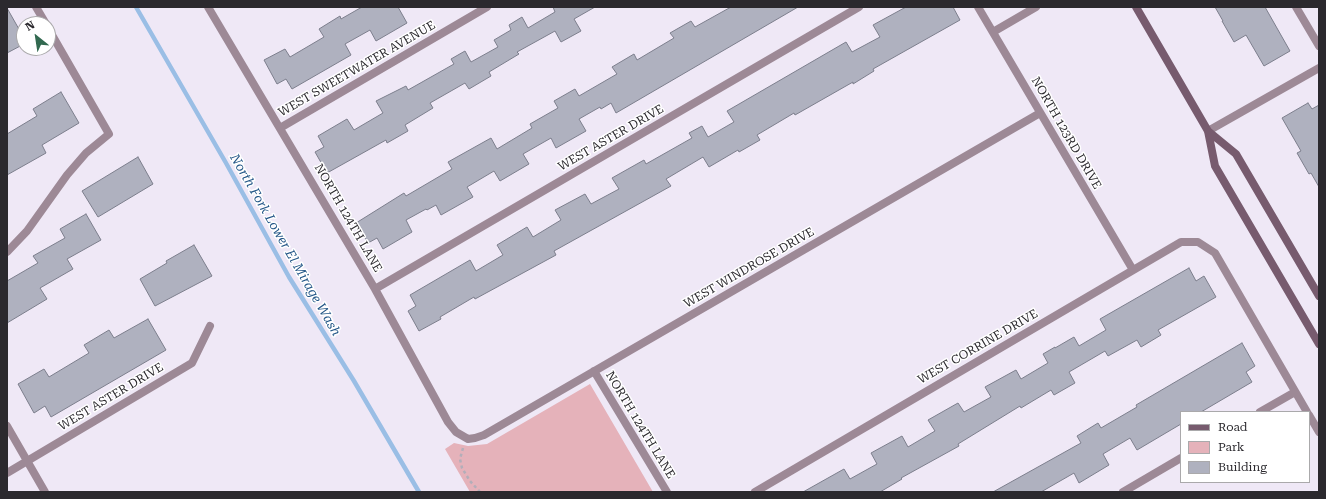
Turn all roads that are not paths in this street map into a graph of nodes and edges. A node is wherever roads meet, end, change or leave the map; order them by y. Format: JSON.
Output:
{"nodes":[{"id":1,"x":36,"y":7,"type":"edge"},
{"id":2,"x":208,"y":7,"type":"edge"},
{"id":3,"x":487,"y":7,"type":"edge"},
{"id":4,"x":859,"y":7,"type":"edge"},
{"id":5,"x":978,"y":7,"type":"edge"},
{"id":6,"x":1036,"y":7,"type":"edge"},
{"id":7,"x":1136,"y":7,"type":"edge"},
{"id":8,"x":1296,"y":7,"type":"edge"},
{"id":9,"x":41,"y":16,"type":"edge"},
{"id":10,"x":993,"y":32,"type":"junction"},
{"id":11,"x":56,"y":42,"type":"edge"},
{"id":12,"x":1319,"y":46,"type":"edge"},
{"id":13,"x":1319,"y":68,"type":"edge"},
{"id":14,"x":1040,"y":113,"type":"junction"},
{"id":15,"x":280,"y":128,"type":"junction"},
{"id":16,"x":1208,"y":131,"type":"junction"},
{"id":17,"x":7,"y":252,"type":"edge"},
{"id":18,"x":1133,"y":270,"type":"junction"},
{"id":19,"x":375,"y":289,"type":"junction"},
{"id":20,"x":1319,"y":296,"type":"edge"},
{"id":21,"x":210,"y":326,"type":"dead end"},
{"id":22,"x":1319,"y":344,"type":"edge"},
{"id":23,"x":594,"y":371,"type":"junction"},
{"id":24,"x":1295,"y":392,"type":"junction"},
{"id":25,"x":1262,"y":411,"type":"edge"},
{"id":26,"x":1306,"y":411,"type":"edge"},
{"id":27,"x":1310,"y":417,"type":"edge"},
{"id":28,"x":7,"y":426,"type":"edge"},
{"id":29,"x":1319,"y":432,"type":"edge"},
{"id":30,"x":468,"y":439,"type":"joint"},
{"id":31,"x":1180,"y":459,"type":"edge"},
{"id":32,"x":27,"y":461,"type":"junction"},
{"id":33,"x":7,"y":472,"type":"edge"},
{"id":34,"x":45,"y":492,"type":"edge"},
{"id":35,"x":667,"y":492,"type":"edge"},
{"id":36,"x":755,"y":492,"type":"edge"},
{"id":37,"x":1123,"y":492,"type":"edge"}],
"edges":[{"from":1,"to":9,"type":"street"},
{"from":2,"to":15,"type":"street","name":"NORTH 124TH LANE"},
{"from":3,"to":15,"type":"street","name":"WEST SWEETWATER AVENUE"},
{"from":4,"to":19,"type":"street","name":"WEST ASTER DRIVE"},
{"from":5,"to":10,"type":"street","name":"NORTH 123RD DRIVE"},
{"from":6,"to":10,"type":"street"},
{"from":7,"to":16,"type":"main road"},
{"from":8,"to":12,"type":"street"},
{"from":10,"to":14,"type":"street","name":"NORTH 123RD DRIVE"},
{"from":11,"to":17,"type":"street"},
{"from":13,"to":16,"type":"street"},
{"from":14,"to":18,"type":"street","name":"NORTH 123RD DRIVE"},
{"from":14,"to":23,"type":"street","name":"WEST WINDROSE DRIVE"},
{"from":15,"to":19,"type":"street","name":"NORTH 124TH LANE"},
{"from":16,"to":20,"type":"main road"},
{"from":16,"to":22,"type":"main road"},
{"from":18,"to":24,"type":"street","name":"WEST CORRINE DRIVE"},
{"from":18,"to":36,"type":"street","name":"WEST CORRINE DRIVE"},
{"from":19,"to":30,"type":"street","name":"NORTH 124TH LANE"},
{"from":21,"to":32,"type":"street","name":"WEST ASTER DRIVE"},
{"from":23,"to":30,"type":"street","name":"WEST WINDROSE DRIVE"},
{"from":23,"to":35,"type":"street","name":"NORTH 124TH LANE"},
{"from":24,"to":25,"type":"street"},
{"from":24,"to":26,"type":"street"},
{"from":27,"to":29,"type":"street"},
{"from":28,"to":32,"type":"street"},
{"from":31,"to":37,"type":"street"},
{"from":32,"to":33,"type":"street","name":"WEST ASTER DRIVE"},
{"from":32,"to":34,"type":"street"}]}
